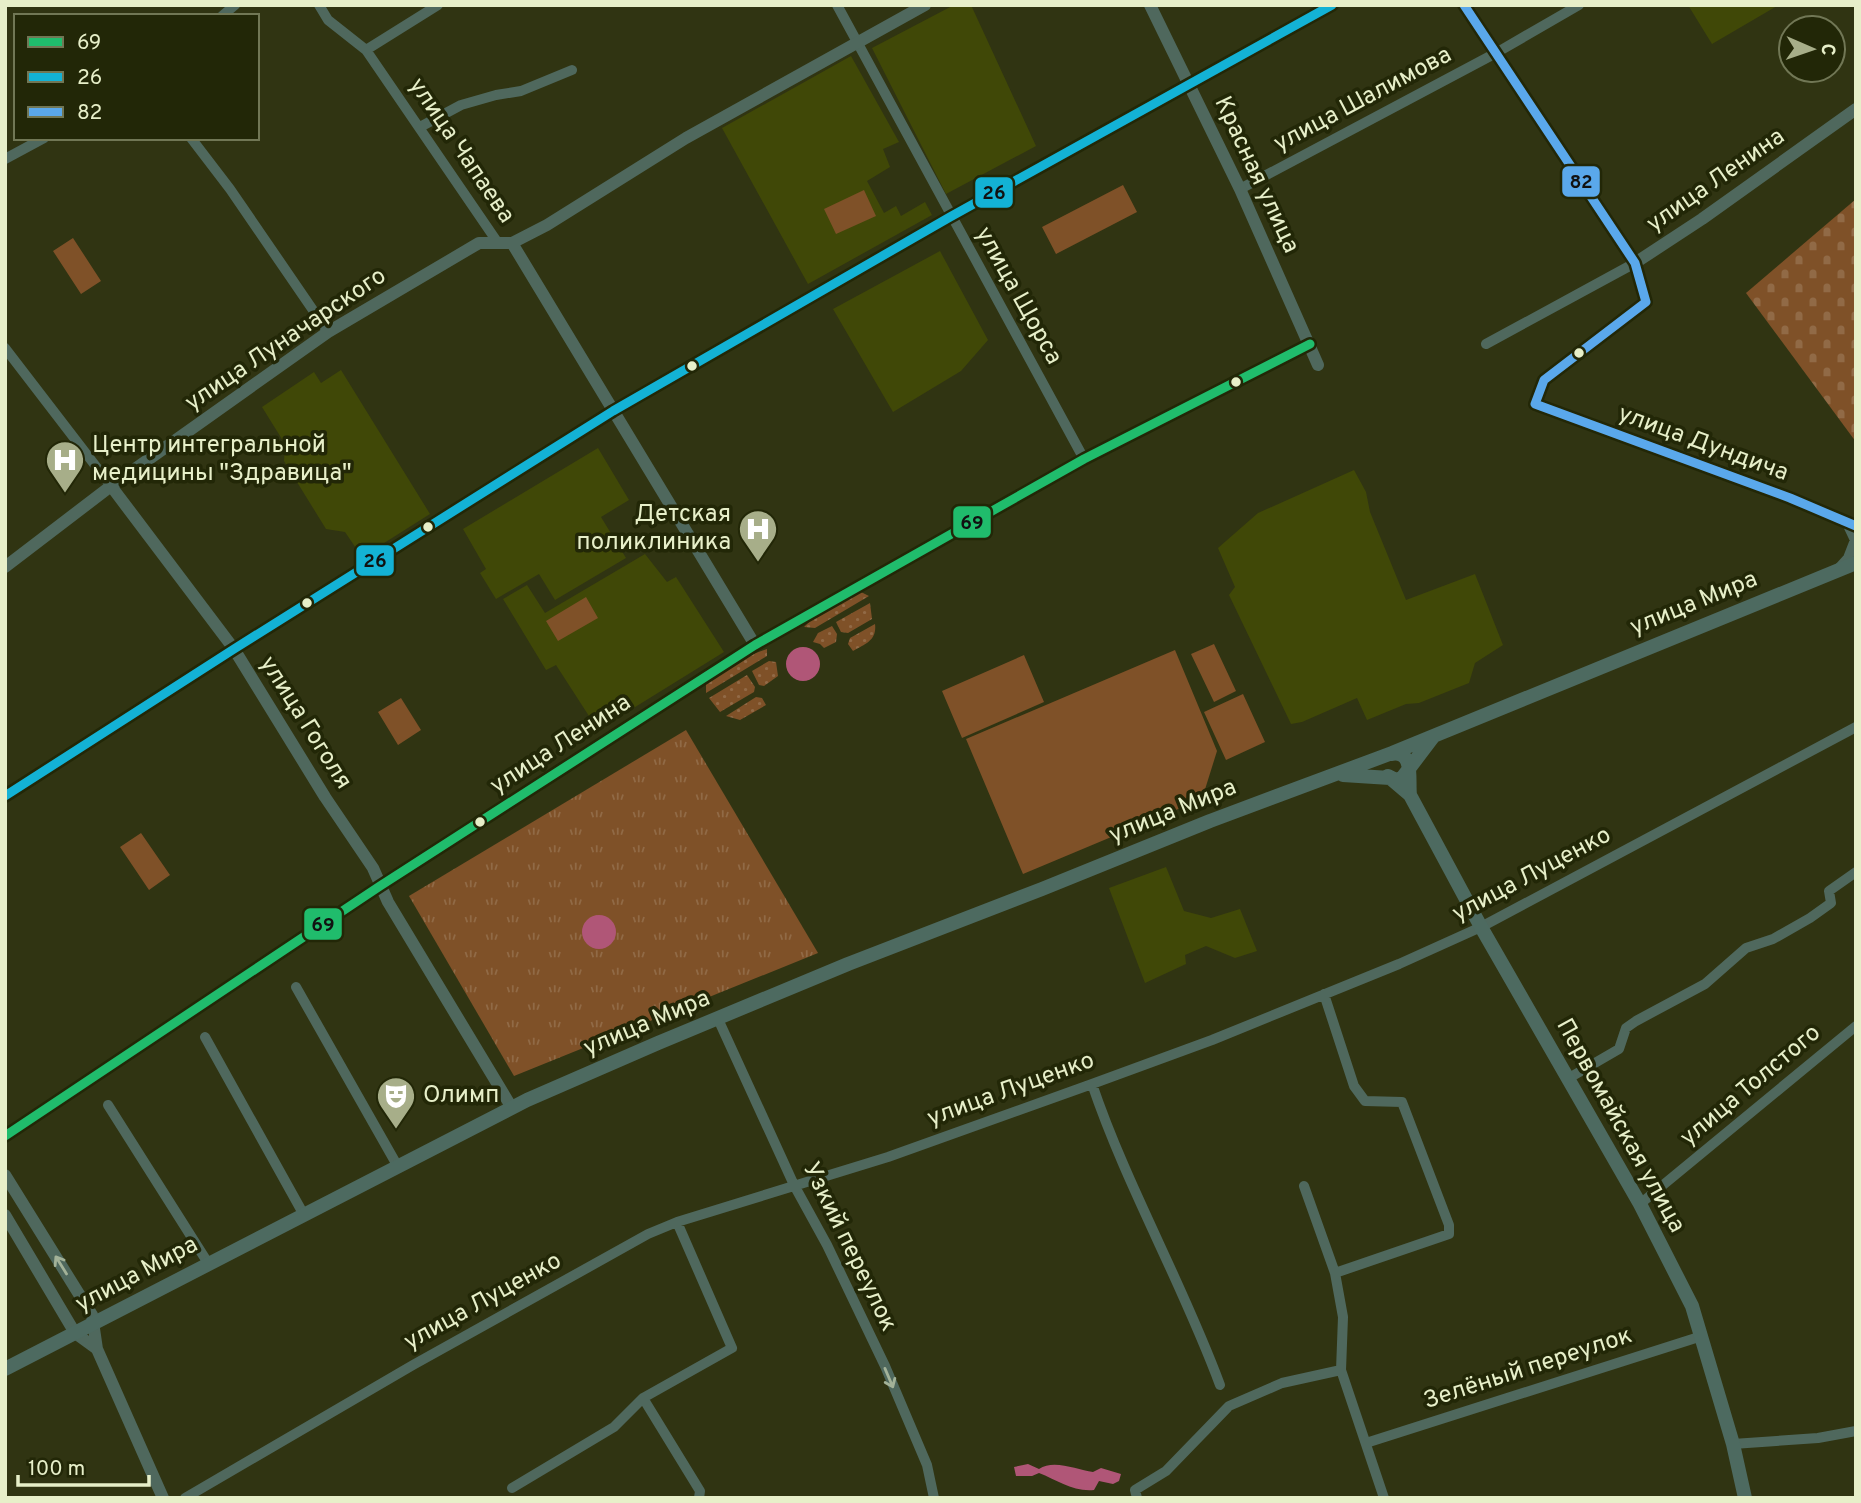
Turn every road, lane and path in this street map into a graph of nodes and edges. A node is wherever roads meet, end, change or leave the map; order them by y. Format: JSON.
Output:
{"nodes":[{"id":1,"x":319,"y":5,"type":"edge"},
{"id":2,"x":438,"y":5,"type":"edge"},
{"id":3,"x":837,"y":5,"type":"edge"},
{"id":4,"x":925,"y":5,"type":"edge"},
{"id":5,"x":1150,"y":5,"type":"edge"},
{"id":6,"x":1332,"y":5,"type":"edge"},
{"id":7,"x":1464,"y":5,"type":"edge"},
{"id":8,"x":1578,"y":5,"type":"edge"},
{"id":9,"x":856,"y":43,"type":"junction"},
{"id":10,"x":366,"y":50,"type":"junction"},
{"id":11,"x":1496,"y":53,"type":"junction"},
{"id":12,"x":572,"y":69,"type":"dead end"},
{"id":13,"x":1189,"y":82,"type":"junction"},
{"id":14,"x":1856,"y":109,"type":"edge"},
{"id":15,"x":420,"y":127,"type":"junction"},
{"id":16,"x":40,"y":140,"type":"edge"},
{"id":17,"x":193,"y":140,"type":"edge"},
{"id":18,"x":5,"y":159,"type":"edge"},
{"id":19,"x":1240,"y":189,"type":"junction"},
{"id":20,"x":950,"y":217,"type":"junction"},
{"id":21,"x":498,"y":243,"type":"junction"},
{"id":22,"x":512,"y":243,"type":"junction"},
{"id":23,"x":1635,"y":263,"type":"junction"},
{"id":24,"x":328,"y":332,"type":"junction"},
{"id":25,"x":1486,"y":344,"type":"dead end"},
{"id":26,"x":1311,"y":347,"type":"junction"},
{"id":27,"x":5,"y":348,"type":"edge"},
{"id":28,"x":1318,"y":365,"type":"dead end"},
{"id":29,"x":613,"y":411,"type":"junction"},
{"id":30,"x":1084,"y":459,"type":"junction"},
{"id":31,"x":111,"y":486,"type":"junction"},
{"id":32,"x":1851,"y":523,"type":"edge"},
{"id":33,"x":1856,"y":563,"type":"edge"},
{"id":34,"x":5,"y":566,"type":"edge"},
{"id":35,"x":1836,"y":570,"type":"junction"},
{"id":36,"x":755,"y":645,"type":"junction"},
{"id":37,"x":234,"y":649,"type":"junction"},
{"id":38,"x":1856,"y":727,"type":"edge"},
{"id":39,"x":1434,"y":736,"type":"junction"},
{"id":40,"x":1392,"y":753,"type":"junction"},
{"id":41,"x":1409,"y":768,"type":"junction"},
{"id":42,"x":1331,"y":775,"type":"junction"},
{"id":43,"x":1390,"y":778,"type":"junction"},
{"id":44,"x":1410,"y":795,"type":"junction"},
{"id":45,"x":5,"y":796,"type":"edge"},
{"id":46,"x":1856,"y":872,"type":"edge"},
{"id":47,"x":380,"y":886,"type":"junction"},
{"id":48,"x":1481,"y":927,"type":"junction"},
{"id":49,"x":296,"y":987,"type":"dead end"},
{"id":50,"x":1324,"y":994,"type":"junction"},
{"id":51,"x":718,"y":1019,"type":"junction"},
{"id":52,"x":1856,"y":1026,"type":"edge"},
{"id":53,"x":205,"y":1037,"type":"dead end"},
{"id":54,"x":1569,"y":1078,"type":"junction"},
{"id":55,"x":1092,"y":1084,"type":"junction"},
{"id":56,"x":108,"y":1105,"type":"dead end"},
{"id":57,"x":512,"y":1108,"type":"junction"},
{"id":58,"x":5,"y":1136,"type":"edge"},
{"id":59,"x":397,"y":1166,"type":"junction"},
{"id":60,"x":5,"y":1175,"type":"edge"},
{"id":61,"x":793,"y":1185,"type":"junction"},
{"id":62,"x":1304,"y":1186,"type":"dead end"},
{"id":63,"x":1640,"y":1205,"type":"junction"},
{"id":64,"x":304,"y":1214,"type":"junction"},
{"id":65,"x":5,"y":1215,"type":"edge"},
{"id":66,"x":677,"y":1222,"type":"junction"},
{"id":67,"x":208,"y":1263,"type":"junction"},
{"id":68,"x":1335,"y":1273,"type":"junction"},
{"id":69,"x":94,"y":1323,"type":"junction"},
{"id":70,"x":75,"y":1333,"type":"junction"},
{"id":71,"x":1702,"y":1336,"type":"junction"},
{"id":72,"x":97,"y":1349,"type":"junction"},
{"id":73,"x":5,"y":1369,"type":"edge"},
{"id":74,"x":1341,"y":1370,"type":"junction"},
{"id":75,"x":1220,"y":1385,"type":"dead end"},
{"id":76,"x":643,"y":1398,"type":"junction"},
{"id":77,"x":1856,"y":1432,"type":"edge"},
{"id":78,"x":1366,"y":1443,"type":"junction"},
{"id":79,"x":1733,"y":1444,"type":"junction"},
{"id":80,"x":512,"y":1488,"type":"dead end"},
{"id":81,"x":163,"y":1498,"type":"edge"},
{"id":82,"x":185,"y":1498,"type":"edge"},
{"id":83,"x":699,"y":1498,"type":"edge"},
{"id":84,"x":934,"y":1498,"type":"edge"},
{"id":85,"x":1137,"y":1498,"type":"edge"},
{"id":86,"x":1384,"y":1498,"type":"edge"},
{"id":87,"x":1745,"y":1498,"type":"edge"}],
"edges":[{"from":1,"to":10,"type":"street","name":"улица Чапаева"},
{"from":2,"to":10,"type":"street"},
{"from":3,"to":9,"type":"street","name":"улица Щорса"},
{"from":4,"to":9,"type":"street"},
{"from":5,"to":13,"type":"street","name":"Красная улица"},
{"from":6,"to":13,"type":"street"},
{"from":7,"to":11,"type":"street"},
{"from":8,"to":11,"type":"street","name":"улица Шалимова"},
{"from":9,"to":20,"type":"street","name":"улица Щорса"},
{"from":9,"to":22,"type":"street"},
{"from":10,"to":15,"type":"street","name":"улица Чапаева"},
{"from":11,"to":19,"type":"street","name":"улица Шалимова"},
{"from":11,"to":23,"type":"street"},
{"from":12,"to":15,"type":"street"},
{"from":13,"to":19,"type":"street","name":"Красная улица"},
{"from":13,"to":20,"type":"street"},
{"from":14,"to":23,"type":"street","name":"улица Ленина"},
{"from":15,"to":21,"type":"street","name":"улица Чапаева"},
{"from":16,"to":18,"type":"street"},
{"from":17,"to":24,"type":"street"},
{"from":19,"to":26,"type":"street","name":"Красная улица"},
{"from":20,"to":29,"type":"street"},
{"from":20,"to":30,"type":"street","name":"улица Щорса"},
{"from":21,"to":22,"type":"street","name":"улица Чапаева"},
{"from":21,"to":24,"type":"street","name":"улица Луначарского"},
{"from":22,"to":29,"type":"street","name":"улица Чапаева"},
{"from":23,"to":25,"type":"street","name":"улица Ленина"},
{"from":23,"to":32,"type":"street","name":"улица Дундича"},
{"from":24,"to":31,"type":"street","name":"улица Луначарского"},
{"from":26,"to":28,"type":"street","name":"Красная улица"},
{"from":26,"to":30,"type":"street","name":"улица Ленина"},
{"from":27,"to":31,"type":"street","name":"улица Гоголя"},
{"from":29,"to":36,"type":"street","name":"улица Чапаева"},
{"from":29,"to":37,"type":"street"},
{"from":30,"to":36,"type":"street","name":"улица Ленина"},
{"from":31,"to":34,"type":"street","name":"улица Луначарского"},
{"from":31,"to":37,"type":"street","name":"улица Гоголя"},
{"from":32,"to":35,"type":"street"},
{"from":33,"to":35,"type":"main road","name":"улица Мира"},
{"from":35,"to":39,"type":"main road","name":"улица Мира"},
{"from":36,"to":47,"type":"street","name":"улица Ленина"},
{"from":37,"to":45,"type":"street"},
{"from":37,"to":47,"type":"street","name":"улица Гоголя"},
{"from":38,"to":48,"type":"street","name":"улица Луценко"},
{"from":39,"to":40,"type":"main road","name":"улица Мира"},
{"from":39,"to":41,"type":"main road","name":"улица Мира"},
{"from":40,"to":41,"type":"main road"},
{"from":40,"to":42,"type":"main road","name":"улица Мира"},
{"from":40,"to":43,"type":"main road"},
{"from":41,"to":43,"type":"main road"},
{"from":41,"to":44,"type":"main road","name":"Первомайская улица"},
{"from":42,"to":43,"type":"main road","name":"улица Мира"},
{"from":42,"to":51,"type":"main road","name":"улица Мира"},
{"from":43,"to":44,"type":"main road","name":"Первомайская улица"},
{"from":44,"to":48,"type":"main road","name":"Первомайская улица"},
{"from":46,"to":54,"type":"street"},
{"from":47,"to":57,"type":"street","name":"улица Гоголя"},
{"from":47,"to":58,"type":"street","name":"улица Ленина"},
{"from":48,"to":50,"type":"street","name":"улица Луценко"},
{"from":48,"to":54,"type":"main road","name":"Первомайская улица"},
{"from":49,"to":59,"type":"street"},
{"from":50,"to":55,"type":"street","name":"улица Луценко"},
{"from":50,"to":68,"type":"street"},
{"from":51,"to":57,"type":"main road","name":"улица Мира"},
{"from":51,"to":61,"type":"street","name":"Узкий переулок"},
{"from":52,"to":63,"type":"street","name":"улица Толстого"},
{"from":53,"to":64,"type":"street"},
{"from":54,"to":63,"type":"main road","name":"Первомайская улица"},
{"from":55,"to":61,"type":"street","name":"улица Луценко"},
{"from":55,"to":75,"type":"street"},
{"from":56,"to":67,"type":"street"},
{"from":57,"to":59,"type":"main road","name":"улица Мира"},
{"from":59,"to":64,"type":"main road","name":"улица Мира"},
{"from":69,"to":60,"type":"street","one_way":true},
{"from":61,"to":66,"type":"street","name":"улица Луценко"},
{"from":61,"to":84,"type":"street","name":"Узкий переулок","one_way":true},
{"from":62,"to":68,"type":"street"},
{"from":63,"to":71,"type":"main road","name":"Первомайская улица"},
{"from":64,"to":67,"type":"main road","name":"улица Мира"},
{"from":65,"to":70,"type":"street"},
{"from":66,"to":76,"type":"street"},
{"from":66,"to":82,"type":"street","name":"улица Луценко"},
{"from":67,"to":69,"type":"main road","name":"улица Мира"},
{"from":68,"to":74,"type":"street"},
{"from":69,"to":70,"type":"main road","name":"улица Мира"},
{"from":69,"to":72,"type":"street"},
{"from":70,"to":72,"type":"street"},
{"from":70,"to":73,"type":"main road","name":"улица Мира"},
{"from":71,"to":78,"type":"street","name":"Зелёный переулок"},
{"from":71,"to":79,"type":"main road","name":"Первомайская улица"},
{"from":72,"to":81,"type":"street"},
{"from":74,"to":78,"type":"street"},
{"from":74,"to":85,"type":"street"},
{"from":76,"to":80,"type":"street"},
{"from":76,"to":83,"type":"street"},
{"from":77,"to":79,"type":"street"},
{"from":78,"to":86,"type":"street"},
{"from":79,"to":87,"type":"main road","name":"Первомайская улица"}]}
